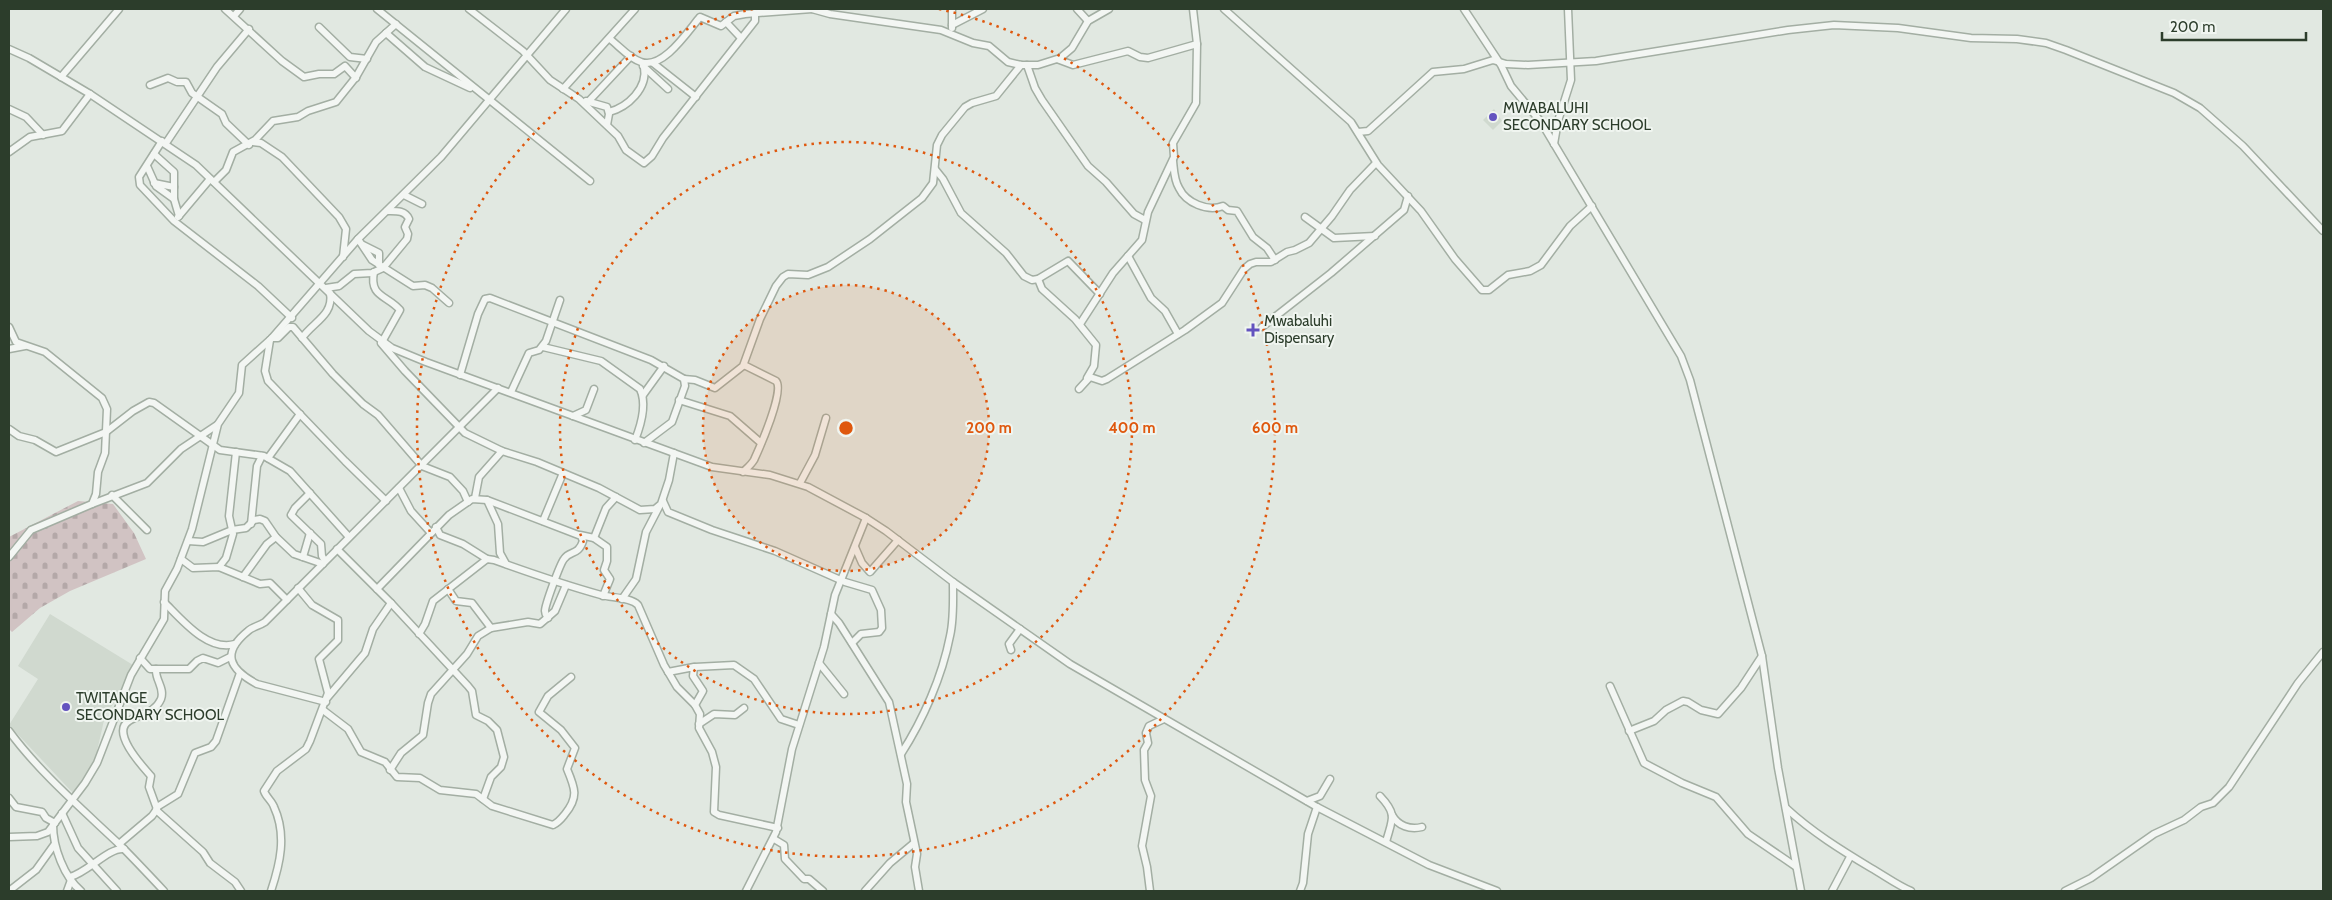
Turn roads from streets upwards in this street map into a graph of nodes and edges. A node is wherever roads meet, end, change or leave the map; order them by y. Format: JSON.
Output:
{"nodes":[{"id":1,"x":119,"y":9,"type":"edge"},
{"id":2,"x":225,"y":9,"type":"edge"},
{"id":3,"x":240,"y":9,"type":"edge"},
{"id":4,"x":377,"y":9,"type":"edge"},
{"id":5,"x":469,"y":9,"type":"edge"},
{"id":6,"x":566,"y":9,"type":"edge"},
{"id":7,"x":635,"y":9,"type":"edge"},
{"id":8,"x":739,"y":9,"type":"edge"},
{"id":9,"x":812,"y":9,"type":"edge"},
{"id":10,"x":952,"y":9,"type":"edge"},
{"id":11,"x":983,"y":9,"type":"edge"},
{"id":12,"x":1077,"y":9,"type":"edge"},
{"id":13,"x":1109,"y":9,"type":"edge"},
{"id":14,"x":1193,"y":9,"type":"edge"},
{"id":15,"x":1224,"y":9,"type":"edge"},
{"id":16,"x":1464,"y":9,"type":"edge"},
{"id":17,"x":1568,"y":9,"type":"edge"},
{"id":18,"x":826,"y":11,"type":"edge"},
{"id":19,"x":755,"y":13,"type":"junction"},
{"id":20,"x":234,"y":16,"type":"junction"},
{"id":21,"x":728,"y":21,"type":"junction"},
{"id":22,"x":1088,"y":21,"type":"junction"},
{"id":23,"x":396,"y":24,"type":"junction"},
{"id":24,"x":952,"y":25,"type":"junction"},
{"id":25,"x":319,"y":27,"type":"dead end"},
{"id":26,"x":249,"y":30,"type":"junction"},
{"id":27,"x":386,"y":33,"type":"junction"},
{"id":28,"x":952,"y":34,"type":"junction"},
{"id":29,"x":741,"y":38,"type":"junction"},
{"id":30,"x":610,"y":39,"type":"junction"},
{"id":31,"x":1197,"y":44,"type":"junction"},
{"id":32,"x":9,"y":49,"type":"edge"},
{"id":33,"x":528,"y":56,"type":"junction"},
{"id":34,"x":631,"y":56,"type":"junction"},
{"id":35,"x":367,"y":59,"type":"junction"},
{"id":36,"x":1060,"y":60,"type":"junction"},
{"id":37,"x":1499,"y":62,"type":"junction"},
{"id":38,"x":653,"y":63,"type":"junction"},
{"id":39,"x":1571,"y":63,"type":"junction"},
{"id":40,"x":642,"y":64,"type":"junction"},
{"id":41,"x":1024,"y":65,"type":"junction"},
{"id":42,"x":61,"y":77,"type":"junction"},
{"id":43,"x":356,"y":78,"type":"junction"},
{"id":44,"x":150,"y":85,"type":"dead end"},
{"id":45,"x":474,"y":89,"type":"junction"},
{"id":46,"x":563,"y":89,"type":"junction"},
{"id":47,"x":668,"y":89,"type":"dead end"},
{"id":48,"x":90,"y":94,"type":"junction"},
{"id":49,"x":197,"y":96,"type":"junction"},
{"id":50,"x":696,"y":97,"type":"junction"},
{"id":51,"x":579,"y":99,"type":"junction"},
{"id":52,"x":489,"y":101,"type":"junction"},
{"id":53,"x":588,"y":102,"type":"junction"},
{"id":54,"x":9,"y":109,"type":"edge"},
{"id":55,"x":609,"y":112,"type":"junction"},
{"id":56,"x":607,"y":125,"type":"junction"},
{"id":57,"x":1358,"y":132,"type":"junction"},
{"id":58,"x":43,"y":135,"type":"junction"},
{"id":59,"x":164,"y":142,"type":"junction"},
{"id":60,"x":251,"y":143,"type":"junction"},
{"id":61,"x":1554,"y":144,"type":"junction"},
{"id":62,"x":9,"y":152,"type":"edge"},
{"id":63,"x":154,"y":154,"type":"junction"},
{"id":64,"x":1173,"y":159,"type":"junction"},
{"id":65,"x":1376,"y":163,"type":"junction"},
{"id":66,"x":147,"y":166,"type":"junction"},
{"id":67,"x":935,"y":169,"type":"junction"},
{"id":68,"x":212,"y":181,"type":"junction"},
{"id":69,"x":590,"y":181,"type":"dead end"},
{"id":70,"x":154,"y":183,"type":"junction"},
{"id":71,"x":174,"y":187,"type":"junction"},
{"id":72,"x":404,"y":195,"type":"junction"},
{"id":73,"x":1408,"y":196,"type":"junction"},
{"id":74,"x":174,"y":200,"type":"junction"},
{"id":75,"x":422,"y":204,"type":"dead end"},
{"id":76,"x":1592,"y":206,"type":"junction"},
{"id":77,"x":387,"y":211,"type":"junction"},
{"id":78,"x":1305,"y":217,"type":"dead end"},
{"id":79,"x":176,"y":219,"type":"junction"},
{"id":80,"x":1145,"y":220,"type":"junction"},
{"id":81,"x":1321,"y":230,"type":"junction"},
{"id":82,"x":2323,"y":231,"type":"edge"},
{"id":83,"x":1374,"y":236,"type":"junction"},
{"id":84,"x":361,"y":242,"type":"junction"},
{"id":85,"x":1128,"y":256,"type":"junction"},
{"id":86,"x":343,"y":258,"type":"junction"},
{"id":87,"x":1275,"y":260,"type":"junction"},
{"id":88,"x":381,"y":266,"type":"junction"},
{"id":89,"x":374,"y":272,"type":"junction"},
{"id":90,"x":1038,"y":279,"type":"junction"},
{"id":91,"x":326,"y":288,"type":"junction"},
{"id":92,"x":1100,"y":294,"type":"junction"},
{"id":93,"x":560,"y":300,"type":"dead end"},
{"id":94,"x":448,"y":303,"type":"dead end"},
{"id":95,"x":292,"y":318,"type":"junction"},
{"id":96,"x":552,"y":322,"type":"junction"},
{"id":97,"x":1080,"y":324,"type":"junction"},
{"id":98,"x":9,"y":327,"type":"edge"},
{"id":99,"x":1262,"y":327,"type":"dead end"},
{"id":100,"x":1178,"y":334,"type":"junction"},
{"id":101,"x":302,"y":338,"type":"junction"},
{"id":102,"x":271,"y":339,"type":"junction"},
{"id":103,"x":380,"y":340,"type":"junction"},
{"id":104,"x":27,"y":345,"type":"junction"},
{"id":105,"x":543,"y":347,"type":"junction"},
{"id":106,"x":9,"y":349,"type":"edge"},
{"id":107,"x":744,"y":365,"type":"junction"},
{"id":108,"x":664,"y":366,"type":"junction"},
{"id":109,"x":460,"y":375,"type":"junction"},
{"id":110,"x":684,"y":379,"type":"junction"},
{"id":111,"x":1087,"y":379,"type":"junction"},
{"id":112,"x":498,"y":388,"type":"junction"},
{"id":113,"x":594,"y":389,"type":"dead end"},
{"id":114,"x":1078,"y":389,"type":"dead end"},
{"id":115,"x":511,"y":392,"type":"junction"},
{"id":116,"x":643,"y":395,"type":"junction"},
{"id":117,"x":679,"y":400,"type":"junction"},
{"id":118,"x":300,"y":414,"type":"junction"},
{"id":119,"x":573,"y":416,"type":"junction"},
{"id":120,"x":826,"y":418,"type":"dead end"},
{"id":121,"x":218,"y":424,"type":"junction"},
{"id":122,"x":458,"y":428,"type":"junction"},
{"id":123,"x":9,"y":429,"type":"edge"},
{"id":124,"x":106,"y":432,"type":"junction"},
{"id":125,"x":200,"y":436,"type":"junction"},
{"id":126,"x":635,"y":440,"type":"junction"},
{"id":127,"x":644,"y":443,"type":"junction"},
{"id":128,"x":761,"y":443,"type":"junction"},
{"id":129,"x":212,"y":445,"type":"junction"},
{"id":130,"x":502,"y":451,"type":"junction"},
{"id":131,"x":236,"y":452,"type":"junction"},
{"id":132,"x":674,"y":453,"type":"junction"},
{"id":133,"x":265,"y":457,"type":"junction"},
{"id":134,"x":422,"y":466,"type":"junction"},
{"id":135,"x":563,"y":472,"type":"junction"},
{"id":136,"x":744,"y":472,"type":"junction"},
{"id":137,"x":800,"y":483,"type":"junction"},
{"id":138,"x":399,"y":488,"type":"junction"},
{"id":139,"x":310,"y":493,"type":"junction"},
{"id":140,"x":112,"y":495,"type":"junction"},
{"id":141,"x":616,"y":497,"type":"junction"},
{"id":142,"x":475,"y":498,"type":"junction"},
{"id":143,"x":487,"y":500,"type":"junction"},
{"id":144,"x":386,"y":501,"type":"junction"},
{"id":145,"x":468,"y":502,"type":"junction"},
{"id":146,"x":92,"y":504,"type":"junction"},
{"id":147,"x":661,"y":504,"type":"junction"},
{"id":148,"x":667,"y":511,"type":"junction"},
{"id":149,"x":651,"y":518,"type":"junction"},
{"id":150,"x":866,"y":518,"type":"junction"},
{"id":151,"x":544,"y":521,"type":"junction"},
{"id":152,"x":251,"y":524,"type":"junction"},
{"id":153,"x":436,"y":527,"type":"junction"},
{"id":154,"x":147,"y":530,"type":"dead end"},
{"id":155,"x":232,"y":530,"type":"junction"},
{"id":156,"x":310,"y":533,"type":"junction"},
{"id":157,"x":431,"y":533,"type":"junction"},
{"id":158,"x":580,"y":535,"type":"junction"},
{"id":159,"x":349,"y":536,"type":"junction"},
{"id":160,"x":276,"y":537,"type":"junction"},
{"id":161,"x":594,"y":538,"type":"junction"},
{"id":162,"x":898,"y":540,"type":"junction"},
{"id":163,"x":188,"y":541,"type":"junction"},
{"id":164,"x":855,"y":548,"type":"junction"},
{"id":165,"x":337,"y":549,"type":"junction"},
{"id":166,"x":9,"y":557,"type":"edge"},
{"id":167,"x":303,"y":558,"type":"junction"},
{"id":168,"x":181,"y":559,"type":"junction"},
{"id":169,"x":487,"y":559,"type":"junction"},
{"id":170,"x":324,"y":562,"type":"junction"},
{"id":171,"x":506,"y":564,"type":"junction"},
{"id":172,"x":220,"y":567,"type":"junction"},
{"id":173,"x":243,"y":577,"type":"junction"},
{"id":174,"x":840,"y":580,"type":"junction"},
{"id":175,"x":556,"y":582,"type":"junction"},
{"id":176,"x":953,"y":582,"type":"junction"},
{"id":177,"x":566,"y":585,"type":"junction"},
{"id":178,"x":298,"y":588,"type":"junction"},
{"id":179,"x":377,"y":589,"type":"junction"},
{"id":180,"x":448,"y":589,"type":"junction"},
{"id":181,"x":603,"y":596,"type":"junction"},
{"id":182,"x":622,"y":599,"type":"junction"},
{"id":183,"x":287,"y":600,"type":"junction"},
{"id":184,"x":164,"y":602,"type":"junction"},
{"id":185,"x":391,"y":603,"type":"junction"},
{"id":186,"x":831,"y":614,"type":"junction"},
{"id":187,"x":548,"y":618,"type":"junction"},
{"id":188,"x":491,"y":628,"type":"junction"},
{"id":189,"x":1020,"y":629,"type":"junction"},
{"id":190,"x":419,"y":634,"type":"junction"},
{"id":191,"x":852,"y":643,"type":"junction"},
{"id":192,"x":236,"y":644,"type":"junction"},
{"id":193,"x":1012,"y":650,"type":"dead end"},
{"id":194,"x":2323,"y":652,"type":"edge"},
{"id":195,"x":1762,"y":656,"type":"junction"},
{"id":196,"x":230,"y":657,"type":"junction"},
{"id":197,"x":140,"y":658,"type":"junction"},
{"id":198,"x":819,"y":663,"type":"junction"},
{"id":199,"x":695,"y":667,"type":"junction"},
{"id":200,"x":156,"y":669,"type":"junction"},
{"id":201,"x":452,"y":670,"type":"junction"},
{"id":202,"x":668,"y":672,"type":"junction"},
{"id":203,"x":240,"y":673,"type":"junction"},
{"id":204,"x":571,"y":677,"type":"dead end"},
{"id":205,"x":1610,"y":686,"type":"dead end"},
{"id":206,"x":844,"y":694,"type":"dead end"},
{"id":207,"x":326,"y":700,"type":"junction"},
{"id":208,"x":695,"y":705,"type":"junction"},
{"id":209,"x":744,"y":708,"type":"dead end"},
{"id":210,"x":323,"y":710,"type":"junction"},
{"id":211,"x":1164,"y":719,"type":"junction"},
{"id":212,"x":699,"y":724,"type":"junction"},
{"id":213,"x":799,"y":725,"type":"junction"},
{"id":214,"x":9,"y":731,"type":"edge"},
{"id":215,"x":1629,"y":731,"type":"junction"},
{"id":216,"x":12,"y":740,"type":"edge"},
{"id":217,"x":901,"y":754,"type":"junction"},
{"id":218,"x":390,"y":770,"type":"junction"},
{"id":219,"x":1330,"y":779,"type":"dead end"},
{"id":220,"x":1380,"y":796,"type":"dead end"},
{"id":221,"x":9,"y":798,"type":"edge"},
{"id":222,"x":483,"y":799,"type":"junction"},
{"id":223,"x":72,"y":800,"type":"junction"},
{"id":224,"x":1307,"y":801,"type":"junction"},
{"id":225,"x":1317,"y":806,"type":"junction"},
{"id":226,"x":156,"y":808,"type":"junction"},
{"id":227,"x":1786,"y":808,"type":"junction"},
{"id":228,"x":62,"y":813,"type":"junction"},
{"id":229,"x":1392,"y":815,"type":"junction"},
{"id":230,"x":54,"y":824,"type":"junction"},
{"id":231,"x":1422,"y":827,"type":"dead end"},
{"id":232,"x":778,"y":828,"type":"junction"},
{"id":233,"x":9,"y":837,"type":"edge"},
{"id":234,"x":774,"y":839,"type":"junction"},
{"id":235,"x":1386,"y":842,"type":"junction"},
{"id":236,"x":914,"y":843,"type":"junction"},
{"id":237,"x":119,"y":844,"type":"junction"},
{"id":238,"x":54,"y":845,"type":"junction"},
{"id":239,"x":124,"y":849,"type":"junction"},
{"id":240,"x":1850,"y":856,"type":"junction"},
{"id":241,"x":93,"y":865,"type":"junction"},
{"id":242,"x":1795,"y":866,"type":"junction"},
{"id":243,"x":71,"y":879,"type":"junction"},
{"id":244,"x":9,"y":891,"type":"edge"},
{"id":245,"x":68,"y":891,"type":"edge"},
{"id":246,"x":81,"y":891,"type":"edge"},
{"id":247,"x":117,"y":891,"type":"edge"},
{"id":248,"x":164,"y":891,"type":"edge"},
{"id":249,"x":241,"y":891,"type":"edge"},
{"id":250,"x":271,"y":891,"type":"edge"},
{"id":251,"x":746,"y":891,"type":"edge"},
{"id":252,"x":823,"y":891,"type":"edge"},
{"id":253,"x":865,"y":891,"type":"edge"},
{"id":254,"x":919,"y":891,"type":"edge"},
{"id":255,"x":1150,"y":891,"type":"edge"},
{"id":256,"x":1300,"y":891,"type":"edge"},
{"id":257,"x":1496,"y":891,"type":"edge"},
{"id":258,"x":1801,"y":891,"type":"edge"},
{"id":259,"x":1832,"y":891,"type":"edge"},
{"id":260,"x":1911,"y":891,"type":"edge"},
{"id":261,"x":2065,"y":891,"type":"edge"}],
"edges":[{"from":1,"to":42,"type":"street"},
{"from":2,"to":20,"type":"street"},
{"from":3,"to":20,"type":"street"},
{"from":4,"to":23,"type":"street"},
{"from":5,"to":33,"type":"street"},
{"from":6,"to":33,"type":"street"},
{"from":7,"to":30,"type":"street"},
{"from":8,"to":21,"type":"street"},
{"from":9,"to":18,"type":"street"},
{"from":9,"to":19,"type":"street"},
{"from":10,"to":24,"type":"street"},
{"from":11,"to":24,"type":"street"},
{"from":12,"to":22,"type":"street"},
{"from":13,"to":22,"type":"street"},
{"from":14,"to":31,"type":"street"},
{"from":15,"to":57,"type":"street"},
{"from":16,"to":37,"type":"street"},
{"from":17,"to":39,"type":"street"},
{"from":18,"to":28,"type":"street"},
{"from":19,"to":21,"type":"street"},
{"from":19,"to":29,"type":"street"},
{"from":20,"to":26,"type":"street"},
{"from":21,"to":29,"type":"street"},
{"from":21,"to":38,"type":"street"},
{"from":22,"to":36,"type":"street"},
{"from":23,"to":27,"type":"street"},
{"from":23,"to":45,"type":"street"},
{"from":24,"to":28,"type":"street"},
{"from":25,"to":35,"type":"street"},
{"from":26,"to":43,"type":"street"},
{"from":26,"to":49,"type":"street"},
{"from":27,"to":35,"type":"street"},
{"from":27,"to":45,"type":"street"},
{"from":28,"to":41,"type":"street"},
{"from":29,"to":50,"type":"street"},
{"from":30,"to":34,"type":"street"},
{"from":30,"to":46,"type":"street"},
{"from":31,"to":36,"type":"street"},
{"from":31,"to":64,"type":"street"},
{"from":32,"to":42,"type":"street"},
{"from":33,"to":46,"type":"street"},
{"from":33,"to":52,"type":"street"},
{"from":34,"to":40,"type":"street"},
{"from":34,"to":53,"type":"street"},
{"from":35,"to":43,"type":"street"},
{"from":36,"to":41,"type":"street"},
{"from":37,"to":39,"type":"street"},
{"from":37,"to":57,"type":"street"},
{"from":37,"to":61,"type":"street"},
{"from":38,"to":40,"type":"street"},
{"from":38,"to":50,"type":"street"},
{"from":39,"to":61,"type":"street"},
{"from":39,"to":82,"type":"street"},
{"from":40,"to":47,"type":"street"},
{"from":40,"to":55,"type":"street"},
{"from":41,"to":67,"type":"street"},
{"from":41,"to":80,"type":"street"},
{"from":42,"to":48,"type":"street"},
{"from":43,"to":60,"type":"street"},
{"from":44,"to":49,"type":"street"},
{"from":45,"to":52,"type":"street"},
{"from":46,"to":51,"type":"street"},
{"from":48,"to":58,"type":"street"},
{"from":48,"to":59,"type":"street"},
{"from":49,"to":59,"type":"street"},
{"from":49,"to":60,"type":"street"},
{"from":50,"to":56,"type":"street"},
{"from":51,"to":53,"type":"street"},
{"from":51,"to":56,"type":"street"},
{"from":52,"to":69,"type":"street"},
{"from":52,"to":72,"type":"street"},
{"from":53,"to":55,"type":"street"},
{"from":54,"to":58,"type":"street"},
{"from":55,"to":56,"type":"street"},
{"from":57,"to":65,"type":"street"},
{"from":58,"to":62,"type":"street"},
{"from":59,"to":63,"type":"street"},
{"from":59,"to":68,"type":"street"},
{"from":60,"to":68,"type":"street"},
{"from":60,"to":86,"type":"street"},
{"from":61,"to":76,"type":"street"},
{"from":63,"to":66,"type":"street"},
{"from":63,"to":71,"type":"street"},
{"from":64,"to":80,"type":"street"},
{"from":64,"to":87,"type":"street"},
{"from":65,"to":73,"type":"street"},
{"from":65,"to":81,"type":"street"},
{"from":66,"to":70,"type":"street"},
{"from":66,"to":79,"type":"street"},
{"from":67,"to":90,"type":"street"},
{"from":67,"to":107,"type":"street"},
{"from":68,"to":79,"type":"street"},
{"from":68,"to":91,"type":"street"},
{"from":70,"to":71,"type":"street"},
{"from":70,"to":74,"type":"street"},
{"from":71,"to":74,"type":"street"},
{"from":72,"to":75,"type":"street"},
{"from":72,"to":77,"type":"street"},
{"from":73,"to":76,"type":"street"},
{"from":73,"to":83,"type":"street"},
{"from":74,"to":79,"type":"street"},
{"from":76,"to":195,"type":"street"},
{"from":77,"to":84,"type":"street"},
{"from":77,"to":88,"type":"street"},
{"from":78,"to":81,"type":"street"},
{"from":79,"to":95,"type":"street"},
{"from":80,"to":85,"type":"street"},
{"from":81,"to":83,"type":"street"},
{"from":81,"to":87,"type":"street"},
{"from":83,"to":99,"type":"street"},
{"from":84,"to":86,"type":"street"},
{"from":84,"to":88,"type":"street"},
{"from":84,"to":88,"type":"street"},
{"from":85,"to":92,"type":"street"},
{"from":85,"to":100,"type":"street"},
{"from":86,"to":91,"type":"street"},
{"from":87,"to":100,"type":"street"},
{"from":88,"to":89,"type":"street"},
{"from":88,"to":94,"type":"street"},
{"from":89,"to":91,"type":"street"},
{"from":89,"to":103,"type":"street"},
{"from":90,"to":92,"type":"street"},
{"from":90,"to":97,"type":"street"},
{"from":91,"to":95,"type":"street"},
{"from":91,"to":101,"type":"street"},
{"from":91,"to":103,"type":"street"},
{"from":92,"to":97,"type":"street"},
{"from":93,"to":96,"type":"street"},
{"from":95,"to":102,"type":"street"},
{"from":96,"to":105,"type":"street"},
{"from":96,"to":108,"type":"street"},
{"from":96,"to":109,"type":"street"},
{"from":97,"to":111,"type":"street"},
{"from":98,"to":104,"type":"street"},
{"from":100,"to":111,"type":"street"},
{"from":101,"to":102,"type":"street"},
{"from":101,"to":134,"type":"street"},
{"from":102,"to":118,"type":"street"},
{"from":102,"to":121,"type":"street"},
{"from":103,"to":109,"type":"street"},
{"from":103,"to":122,"type":"street"},
{"from":104,"to":106,"type":"street"},
{"from":104,"to":124,"type":"street"},
{"from":105,"to":115,"type":"street"},
{"from":105,"to":116,"type":"street"},
{"from":107,"to":110,"type":"street"},
{"from":107,"to":128,"type":"street"},
{"from":108,"to":110,"type":"street"},
{"from":108,"to":116,"type":"street"},
{"from":109,"to":112,"type":"street"},
{"from":110,"to":117,"type":"street"},
{"from":111,"to":114,"type":"street"},
{"from":112,"to":115,"type":"street"},
{"from":112,"to":122,"type":"street"},
{"from":113,"to":119,"type":"street"},
{"from":115,"to":119,"type":"street"},
{"from":116,"to":126,"type":"street"},
{"from":117,"to":127,"type":"street"},
{"from":117,"to":128,"type":"street"},
{"from":118,"to":133,"type":"street"},
{"from":118,"to":144,"type":"street"},
{"from":119,"to":126,"type":"street"},
{"from":120,"to":137,"type":"street"},
{"from":121,"to":125,"type":"street"},
{"from":121,"to":129,"type":"street"},
{"from":122,"to":130,"type":"street"},
{"from":122,"to":134,"type":"street"},
{"from":123,"to":124,"type":"street"},
{"from":124,"to":125,"type":"street"},
{"from":124,"to":146,"type":"street"},
{"from":125,"to":129,"type":"street"},
{"from":125,"to":140,"type":"street"},
{"from":126,"to":127,"type":"street"},
{"from":127,"to":132,"type":"street"},
{"from":128,"to":136,"type":"street"},
{"from":129,"to":131,"type":"street"},
{"from":129,"to":163,"type":"street"},
{"from":130,"to":135,"type":"street"},
{"from":130,"to":142,"type":"street"},
{"from":131,"to":133,"type":"street"},
{"from":131,"to":155,"type":"street"},
{"from":132,"to":136,"type":"street"},
{"from":132,"to":147,"type":"street"},
{"from":133,"to":139,"type":"street"},
{"from":133,"to":152,"type":"street"},
{"from":134,"to":138,"type":"street"},
{"from":134,"to":145,"type":"street"},
{"from":135,"to":141,"type":"street"},
{"from":135,"to":151,"type":"street"},
{"from":136,"to":137,"type":"street"},
{"from":137,"to":150,"type":"street"},
{"from":138,"to":144,"type":"street"},
{"from":138,"to":157,"type":"street"},
{"from":139,"to":156,"type":"street"},
{"from":139,"to":159,"type":"street"},
{"from":140,"to":146,"type":"street"},
{"from":140,"to":154,"type":"street"},
{"from":141,"to":147,"type":"street"},
{"from":141,"to":161,"type":"street"},
{"from":142,"to":143,"type":"street"},
{"from":142,"to":145,"type":"street"},
{"from":143,"to":151,"type":"street"},
{"from":143,"to":171,"type":"street"},
{"from":144,"to":159,"type":"street"},
{"from":145,"to":153,"type":"street"},
{"from":146,"to":166,"type":"street"},
{"from":147,"to":148,"type":"street"},
{"from":147,"to":149,"type":"street"},
{"from":148,"to":149,"type":"street"},
{"from":148,"to":174,"type":"street"},
{"from":149,"to":182,"type":"street"},
{"from":150,"to":162,"type":"street"},
{"from":150,"to":164,"type":"street"},
{"from":151,"to":158,"type":"street"},
{"from":152,"to":155,"type":"street"},
{"from":152,"to":160,"type":"street"},
{"from":153,"to":157,"type":"street"},
{"from":153,"to":169,"type":"street"},
{"from":155,"to":163,"type":"street"},
{"from":155,"to":172,"type":"street"},
{"from":156,"to":167,"type":"street"},
{"from":156,"to":170,"type":"street"},
{"from":157,"to":179,"type":"street"},
{"from":158,"to":161,"type":"street"},
{"from":158,"to":175,"type":"street"},
{"from":159,"to":165,"type":"street"},
{"from":160,"to":167,"type":"street"},
{"from":160,"to":173,"type":"street"},
{"from":161,"to":181,"type":"street"},
{"from":162,"to":164,"type":"street"},
{"from":162,"to":176,"type":"street"},
{"from":163,"to":168,"type":"street"},
{"from":164,"to":174,"type":"street"},
{"from":165,"to":170,"type":"street"},
{"from":165,"to":179,"type":"street"},
{"from":167,"to":170,"type":"street"},
{"from":168,"to":172,"type":"street"},
{"from":168,"to":184,"type":"street"},
{"from":169,"to":171,"type":"street"},
{"from":169,"to":180,"type":"street"},
{"from":170,"to":178,"type":"street"},
{"from":171,"to":175,"type":"street"},
{"from":172,"to":173,"type":"street"},
{"from":173,"to":183,"type":"street"},
{"from":174,"to":186,"type":"street"},
{"from":174,"to":191,"type":"street"},
{"from":175,"to":177,"type":"street"},
{"from":175,"to":187,"type":"street"},
{"from":176,"to":189,"type":"street"},
{"from":176,"to":217,"type":"street"},
{"from":177,"to":181,"type":"street"},
{"from":177,"to":187,"type":"street"},
{"from":178,"to":183,"type":"street"},
{"from":178,"to":207,"type":"street"},
{"from":179,"to":185,"type":"street"},
{"from":180,"to":188,"type":"street"},
{"from":180,"to":190,"type":"street"},
{"from":181,"to":182,"type":"street"},
{"from":182,"to":202,"type":"street"},
{"from":183,"to":192,"type":"street"},
{"from":184,"to":192,"type":"street"},
{"from":184,"to":197,"type":"street"},
{"from":185,"to":190,"type":"street"},
{"from":185,"to":207,"type":"street"},
{"from":186,"to":191,"type":"street"},
{"from":186,"to":198,"type":"street"},
{"from":187,"to":188,"type":"street"},
{"from":188,"to":201,"type":"street"},
{"from":189,"to":193,"type":"street"},
{"from":189,"to":211,"type":"street"},
{"from":190,"to":201,"type":"street"},
{"from":191,"to":217,"type":"street"},
{"from":192,"to":196,"type":"street"},
{"from":194,"to":261,"type":"street"},
{"from":195,"to":215,"type":"street"},
{"from":195,"to":227,"type":"street"},
{"from":196,"to":200,"type":"street"},
{"from":196,"to":203,"type":"street"},
{"from":197,"to":200,"type":"street"},
{"from":197,"to":223,"type":"street"},
{"from":198,"to":206,"type":"street"},
{"from":198,"to":213,"type":"street"},
{"from":199,"to":202,"type":"street"},
{"from":199,"to":208,"type":"street"},
{"from":199,"to":213,"type":"street"},
{"from":200,"to":226,"type":"street"},
{"from":201,"to":218,"type":"street"},
{"from":201,"to":222,"type":"street"},
{"from":202,"to":208,"type":"street"},
{"from":203,"to":207,"type":"street"},
{"from":203,"to":226,"type":"street"},
{"from":204,"to":222,"type":"street"},
{"from":205,"to":215,"type":"street"},
{"from":207,"to":210,"type":"street"},
{"from":208,"to":212,"type":"street"},
{"from":209,"to":212,"type":"street"},
{"from":210,"to":218,"type":"street"},
{"from":210,"to":250,"type":"street"},
{"from":211,"to":224,"type":"street"},
{"from":211,"to":255,"type":"street"},
{"from":212,"to":232,"type":"street"},
{"from":213,"to":232,"type":"street"},
{"from":214,"to":216,"type":"street"},
{"from":215,"to":242,"type":"street"},
{"from":216,"to":223,"type":"street"},
{"from":217,"to":236,"type":"street"},
{"from":218,"to":222,"type":"street"},
{"from":219,"to":224,"type":"street"},
{"from":220,"to":229,"type":"street"},
{"from":221,"to":230,"type":"street"},
{"from":223,"to":228,"type":"street"},
{"from":223,"to":237,"type":"street"},
{"from":224,"to":225,"type":"street"},
{"from":225,"to":235,"type":"street"},
{"from":225,"to":256,"type":"street"},
{"from":226,"to":237,"type":"street"},
{"from":226,"to":249,"type":"street"},
{"from":227,"to":240,"type":"street"},
{"from":227,"to":242,"type":"street"},
{"from":228,"to":230,"type":"street"},
{"from":228,"to":241,"type":"street"},
{"from":229,"to":231,"type":"street"},
{"from":229,"to":235,"type":"street"},
{"from":230,"to":233,"type":"street"},
{"from":230,"to":238,"type":"street"},
{"from":232,"to":234,"type":"street"},
{"from":234,"to":251,"type":"street"},
{"from":234,"to":252,"type":"street"},
{"from":235,"to":257,"type":"street"},
{"from":236,"to":253,"type":"street"},
{"from":236,"to":254,"type":"street"},
{"from":237,"to":239,"type":"street"},
{"from":238,"to":243,"type":"street"},
{"from":238,"to":244,"type":"street"},
{"from":239,"to":241,"type":"street"},
{"from":239,"to":248,"type":"street"},
{"from":240,"to":259,"type":"street"},
{"from":240,"to":260,"type":"street"},
{"from":241,"to":243,"type":"street"},
{"from":241,"to":247,"type":"street"},
{"from":242,"to":258,"type":"street"},
{"from":243,"to":245,"type":"street"},
{"from":243,"to":246,"type":"street"}]}
